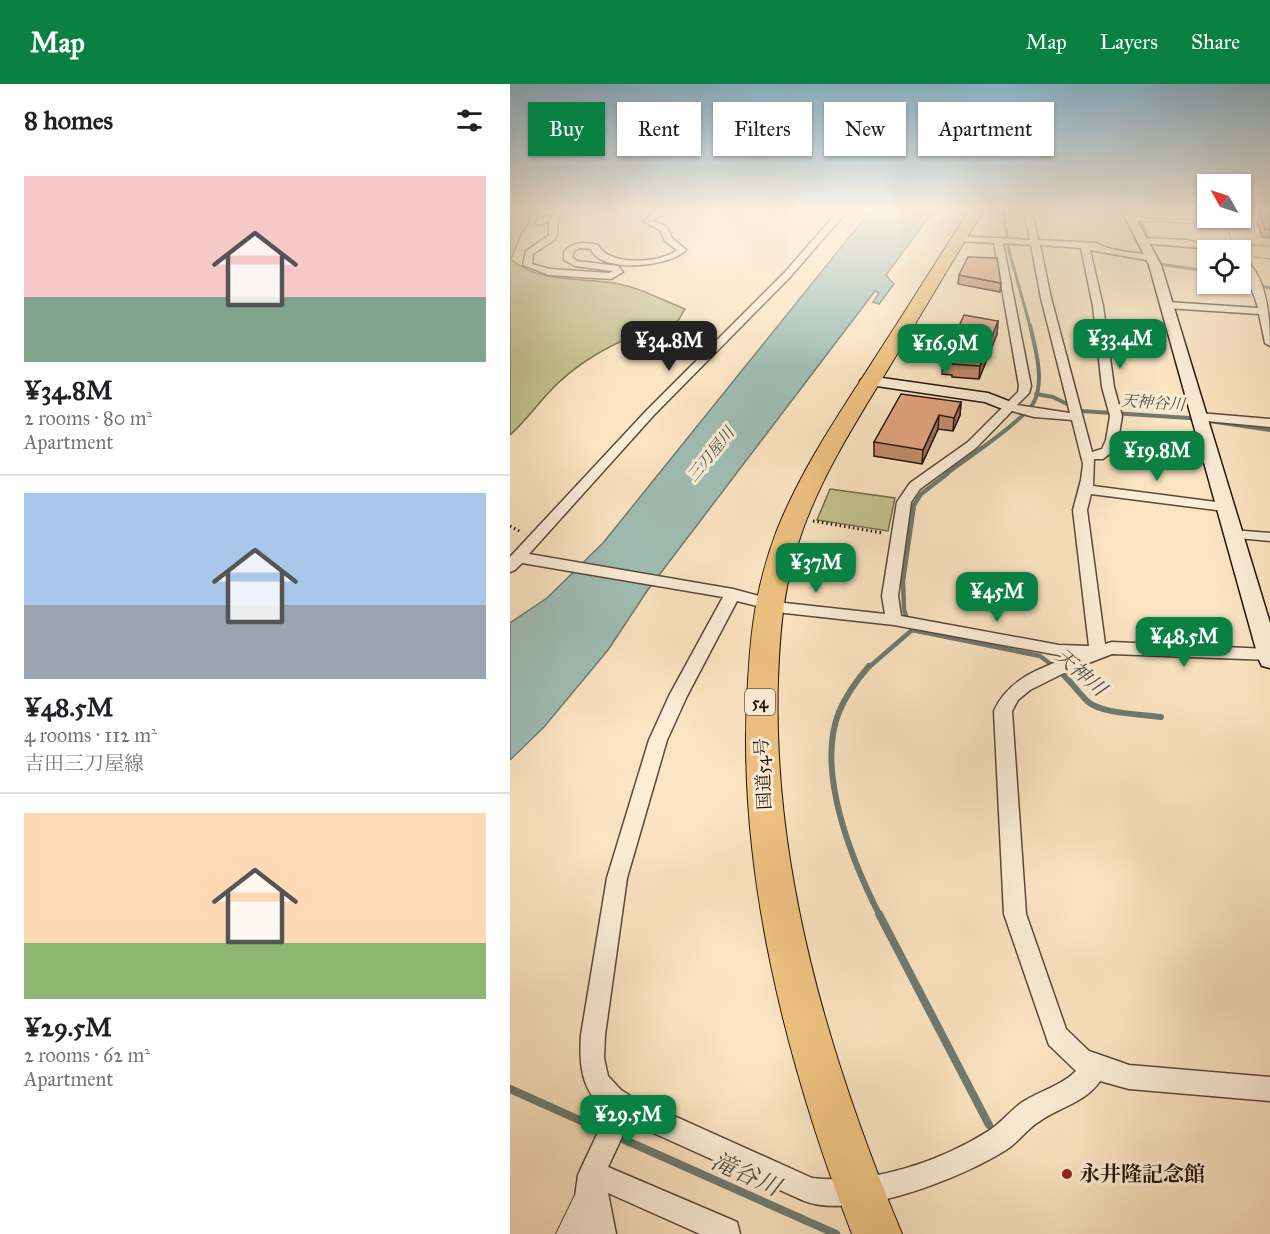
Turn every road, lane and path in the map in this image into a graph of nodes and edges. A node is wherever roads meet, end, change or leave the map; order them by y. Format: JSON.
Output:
{"nodes":[{"id":1,"x":527,"y":263,"type":"edge"},
{"id":2,"x":575,"y":263,"type":"edge"},
{"id":3,"x":798,"y":263,"type":"edge"},
{"id":4,"x":943,"y":263,"type":"edge"},
{"id":5,"x":1004,"y":263,"type":"edge"},
{"id":6,"x":1038,"y":263,"type":"edge"},
{"id":7,"x":1089,"y":263,"type":"edge"},
{"id":8,"x":1152,"y":263,"type":"edge"},
{"id":9,"x":1251,"y":272,"type":"edge"},
{"id":10,"x":1167,"y":305,"type":"junction"},
{"id":11,"x":1266,"y":312,"type":"edge"},
{"id":12,"x":1270,"y":343,"type":"edge"},
{"id":13,"x":868,"y":381,"type":"junction"},
{"id":14,"x":1010,"y":406,"type":"junction"},
{"id":15,"x":1077,"y":417,"type":"junction"},
{"id":16,"x":1199,"y":417,"type":"junction"},
{"id":17,"x":1270,"y":423,"type":"edge"},
{"id":18,"x":1086,"y":455,"type":"junction"},
{"id":19,"x":1086,"y":489,"type":"junction"},
{"id":20,"x":1224,"y":507,"type":"junction"},
{"id":21,"x":811,"y":521,"type":"dead end"},
{"id":22,"x":1232,"y":534,"type":"junction"},
{"id":23,"x":897,"y":536,"type":"junction"},
{"id":24,"x":1270,"y":537,"type":"edge"},
{"id":25,"x":517,"y":561,"type":"edge"},
{"id":26,"x":727,"y":593,"type":"junction"},
{"id":27,"x":768,"y":604,"type":"junction"},
{"id":28,"x":894,"y":620,"type":"junction"},
{"id":29,"x":1097,"y":652,"type":"junction"},
{"id":30,"x":1269,"y":658,"type":"edge"},
{"id":31,"x":1094,"y":1067,"type":"junction"},
{"id":32,"x":1270,"y":1089,"type":"edge"},
{"id":33,"x":620,"y":1112,"type":"junction"},
{"id":34,"x":593,"y":1173,"type":"junction"},
{"id":35,"x":859,"y":1191,"type":"junction"},
{"id":36,"x":727,"y":1232,"type":"dead end"},
{"id":37,"x":563,"y":1234,"type":"edge"},
{"id":38,"x":584,"y":1234,"type":"edge"},
{"id":39,"x":602,"y":1234,"type":"edge"},
{"id":40,"x":877,"y":1234,"type":"edge"}],
"edges":[{"from":1,"to":2,"type":"street"},
{"from":3,"to":25,"type":"street"},
{"from":4,"to":13,"type":"highway","name":"国道54号","number":"54"},
{"from":5,"to":14,"type":"street"},
{"from":6,"to":15,"type":"street"},
{"from":7,"to":18,"type":"street"},
{"from":8,"to":10,"type":"main road"},
{"from":9,"to":11,"type":"street"},
{"from":10,"to":11,"type":"street"},
{"from":10,"to":16,"type":"main road"},
{"from":11,"to":12,"type":"street"},
{"from":13,"to":14,"type":"main road"},
{"from":13,"to":27,"type":"highway","name":"国道54号","number":"54"},
{"from":14,"to":15,"type":"street"},
{"from":14,"to":23,"type":"street"},
{"from":15,"to":18,"type":"street"},
{"from":16,"to":17,"type":"street"},
{"from":16,"to":20,"type":"main road"},
{"from":18,"to":19,"type":"street"},
{"from":19,"to":20,"type":"street"},
{"from":19,"to":29,"type":"street"},
{"from":20,"to":22,"type":"main road"},
{"from":21,"to":23,"type":"path"},
{"from":22,"to":24,"type":"street"},
{"from":22,"to":30,"type":"main road"},
{"from":23,"to":28,"type":"street"},
{"from":25,"to":26,"type":"street"},
{"from":26,"to":27,"type":"street"},
{"from":26,"to":33,"type":"street"},
{"from":27,"to":28,"type":"street"},
{"from":27,"to":35,"type":"highway","name":"国道54号","number":"54"},
{"from":28,"to":29,"type":"street"},
{"from":29,"to":30,"type":"street"},
{"from":29,"to":31,"type":"street"},
{"from":31,"to":32,"type":"street"},
{"from":31,"to":35,"type":"street"},
{"from":33,"to":34,"type":"street"},
{"from":33,"to":35,"type":"street"},
{"from":34,"to":36,"type":"street"},
{"from":34,"to":37,"type":"lane"},
{"from":34,"to":38,"type":"street"},
{"from":34,"to":39,"type":"street"},
{"from":35,"to":40,"type":"highway","name":"国道54号","number":"54"}]}
